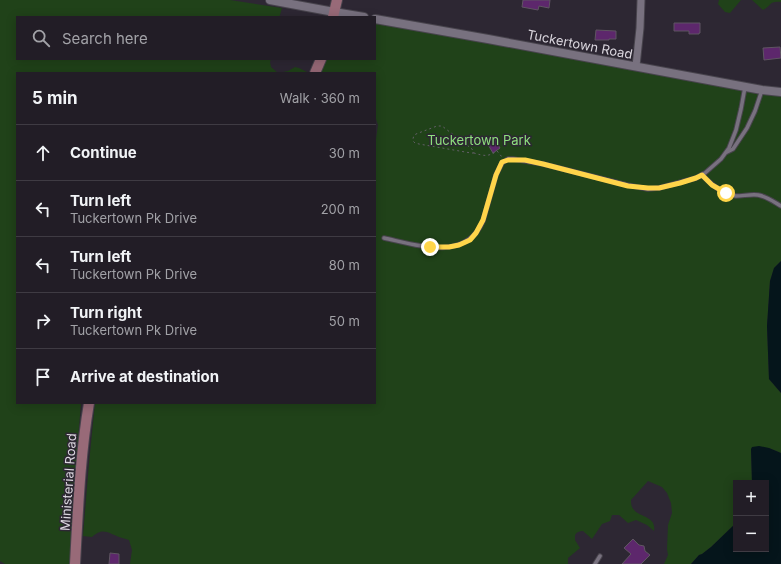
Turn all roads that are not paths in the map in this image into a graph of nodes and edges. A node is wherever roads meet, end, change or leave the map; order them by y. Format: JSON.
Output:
{"nodes":[{"id":1,"x":270,"y":0,"type":"edge"},
{"id":2,"x":337,"y":0,"type":"edge"},
{"id":3,"x":641,"y":0,"type":"edge"},
{"id":4,"x":334,"y":15,"type":"edge"},
{"id":5,"x":349,"y":16,"type":"edge"},
{"id":6,"x":376,"y":19,"type":"edge"},
{"id":7,"x":321,"y":60,"type":"edge"},
{"id":8,"x":636,"y":66,"type":"junction"},
{"id":9,"x":315,"y":72,"type":"edge"},
{"id":10,"x":745,"y":86,"type":"junction"},
{"id":11,"x":762,"y":90,"type":"junction"},
{"id":12,"x":781,"y":92,"type":"edge"},
{"id":13,"x":726,"y":152,"type":"junction"},
{"id":14,"x":702,"y":175,"type":"junction"},
{"id":15,"x":781,"y":206,"type":"edge"},
{"id":16,"x":384,"y":238,"type":"dead end"},
{"id":17,"x":89,"y":404,"type":"edge"},
{"id":18,"x":600,"y":556,"type":"dead end"},
{"id":19,"x":75,"y":564,"type":"edge"},
{"id":20,"x":595,"y":564,"type":"edge"}],
"edges":[{"from":1,"to":4,"type":"street"},
{"from":2,"to":4,"type":"main road"},
{"from":3,"to":8,"type":"street"},
{"from":4,"to":5,"type":"street"},
{"from":6,"to":8,"type":"street","name":"Tuckertown Road"},
{"from":7,"to":9,"type":"main road"},
{"from":8,"to":10,"type":"street","name":"Tuckertown Road"},
{"from":10,"to":11,"type":"street","name":"Tuckertown Road"},
{"from":10,"to":13,"type":"lane"},
{"from":11,"to":12,"type":"street","name":"Tuckertown Road"},
{"from":11,"to":13,"type":"lane"},
{"from":13,"to":14,"type":"lane"},
{"from":14,"to":15,"type":"lane"},
{"from":14,"to":16,"type":"lane"},
{"from":17,"to":19,"type":"main road","name":"Ministerial Road"},
{"from":18,"to":20,"type":"lane"}]}
